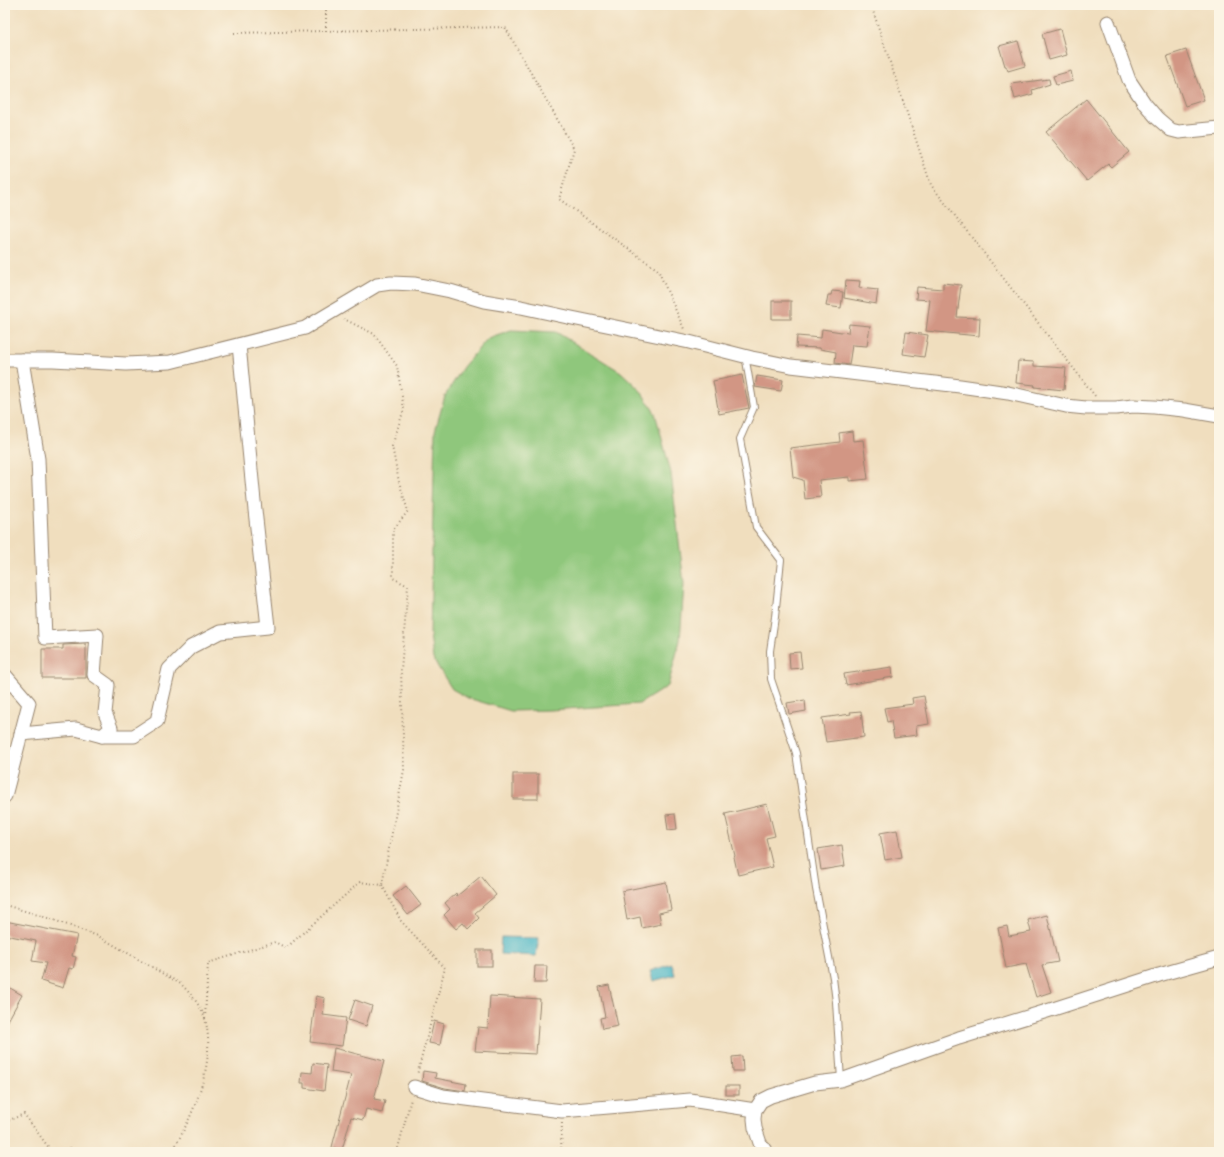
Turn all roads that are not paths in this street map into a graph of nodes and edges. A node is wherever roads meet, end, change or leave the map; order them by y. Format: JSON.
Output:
{"nodes":[{"id":1,"x":1108,"y":22,"type":"dead end"},
{"id":2,"x":1219,"y":128,"type":"edge"},
{"id":3,"x":239,"y":345,"type":"junction"},
{"id":4,"x":745,"y":355,"type":"junction"},
{"id":5,"x":5,"y":360,"type":"edge"},
{"id":6,"x":22,"y":360,"type":"junction"},
{"id":7,"x":1219,"y":416,"type":"edge"},
{"id":8,"x":5,"y":675,"type":"edge"},
{"id":9,"x":21,"y":734,"type":"junction"},
{"id":10,"x":102,"y":736,"type":"junction"},
{"id":11,"x":5,"y":796,"type":"edge"},
{"id":12,"x":1219,"y":958,"type":"edge"},
{"id":13,"x":841,"y":1080,"type":"junction"},
{"id":14,"x":414,"y":1087,"type":"road end"},
{"id":15,"x":755,"y":1110,"type":"junction"},
{"id":16,"x":766,"y":1152,"type":"edge"}],
"edges":[{"from":1,"to":2,"type":"street"},
{"from":3,"to":4,"type":"street"},
{"from":3,"to":6,"type":"street"},
{"from":3,"to":10,"type":"street"},
{"from":4,"to":7,"type":"street"},
{"from":4,"to":13,"type":"lane"},
{"from":5,"to":6,"type":"street"},
{"from":6,"to":10,"type":"street"},
{"from":8,"to":9,"type":"street"},
{"from":9,"to":10,"type":"street"},
{"from":9,"to":11,"type":"street"},
{"from":12,"to":13,"type":"street"},
{"from":13,"to":15,"type":"street"},
{"from":14,"to":15,"type":"street"},
{"from":15,"to":16,"type":"street"}]}
